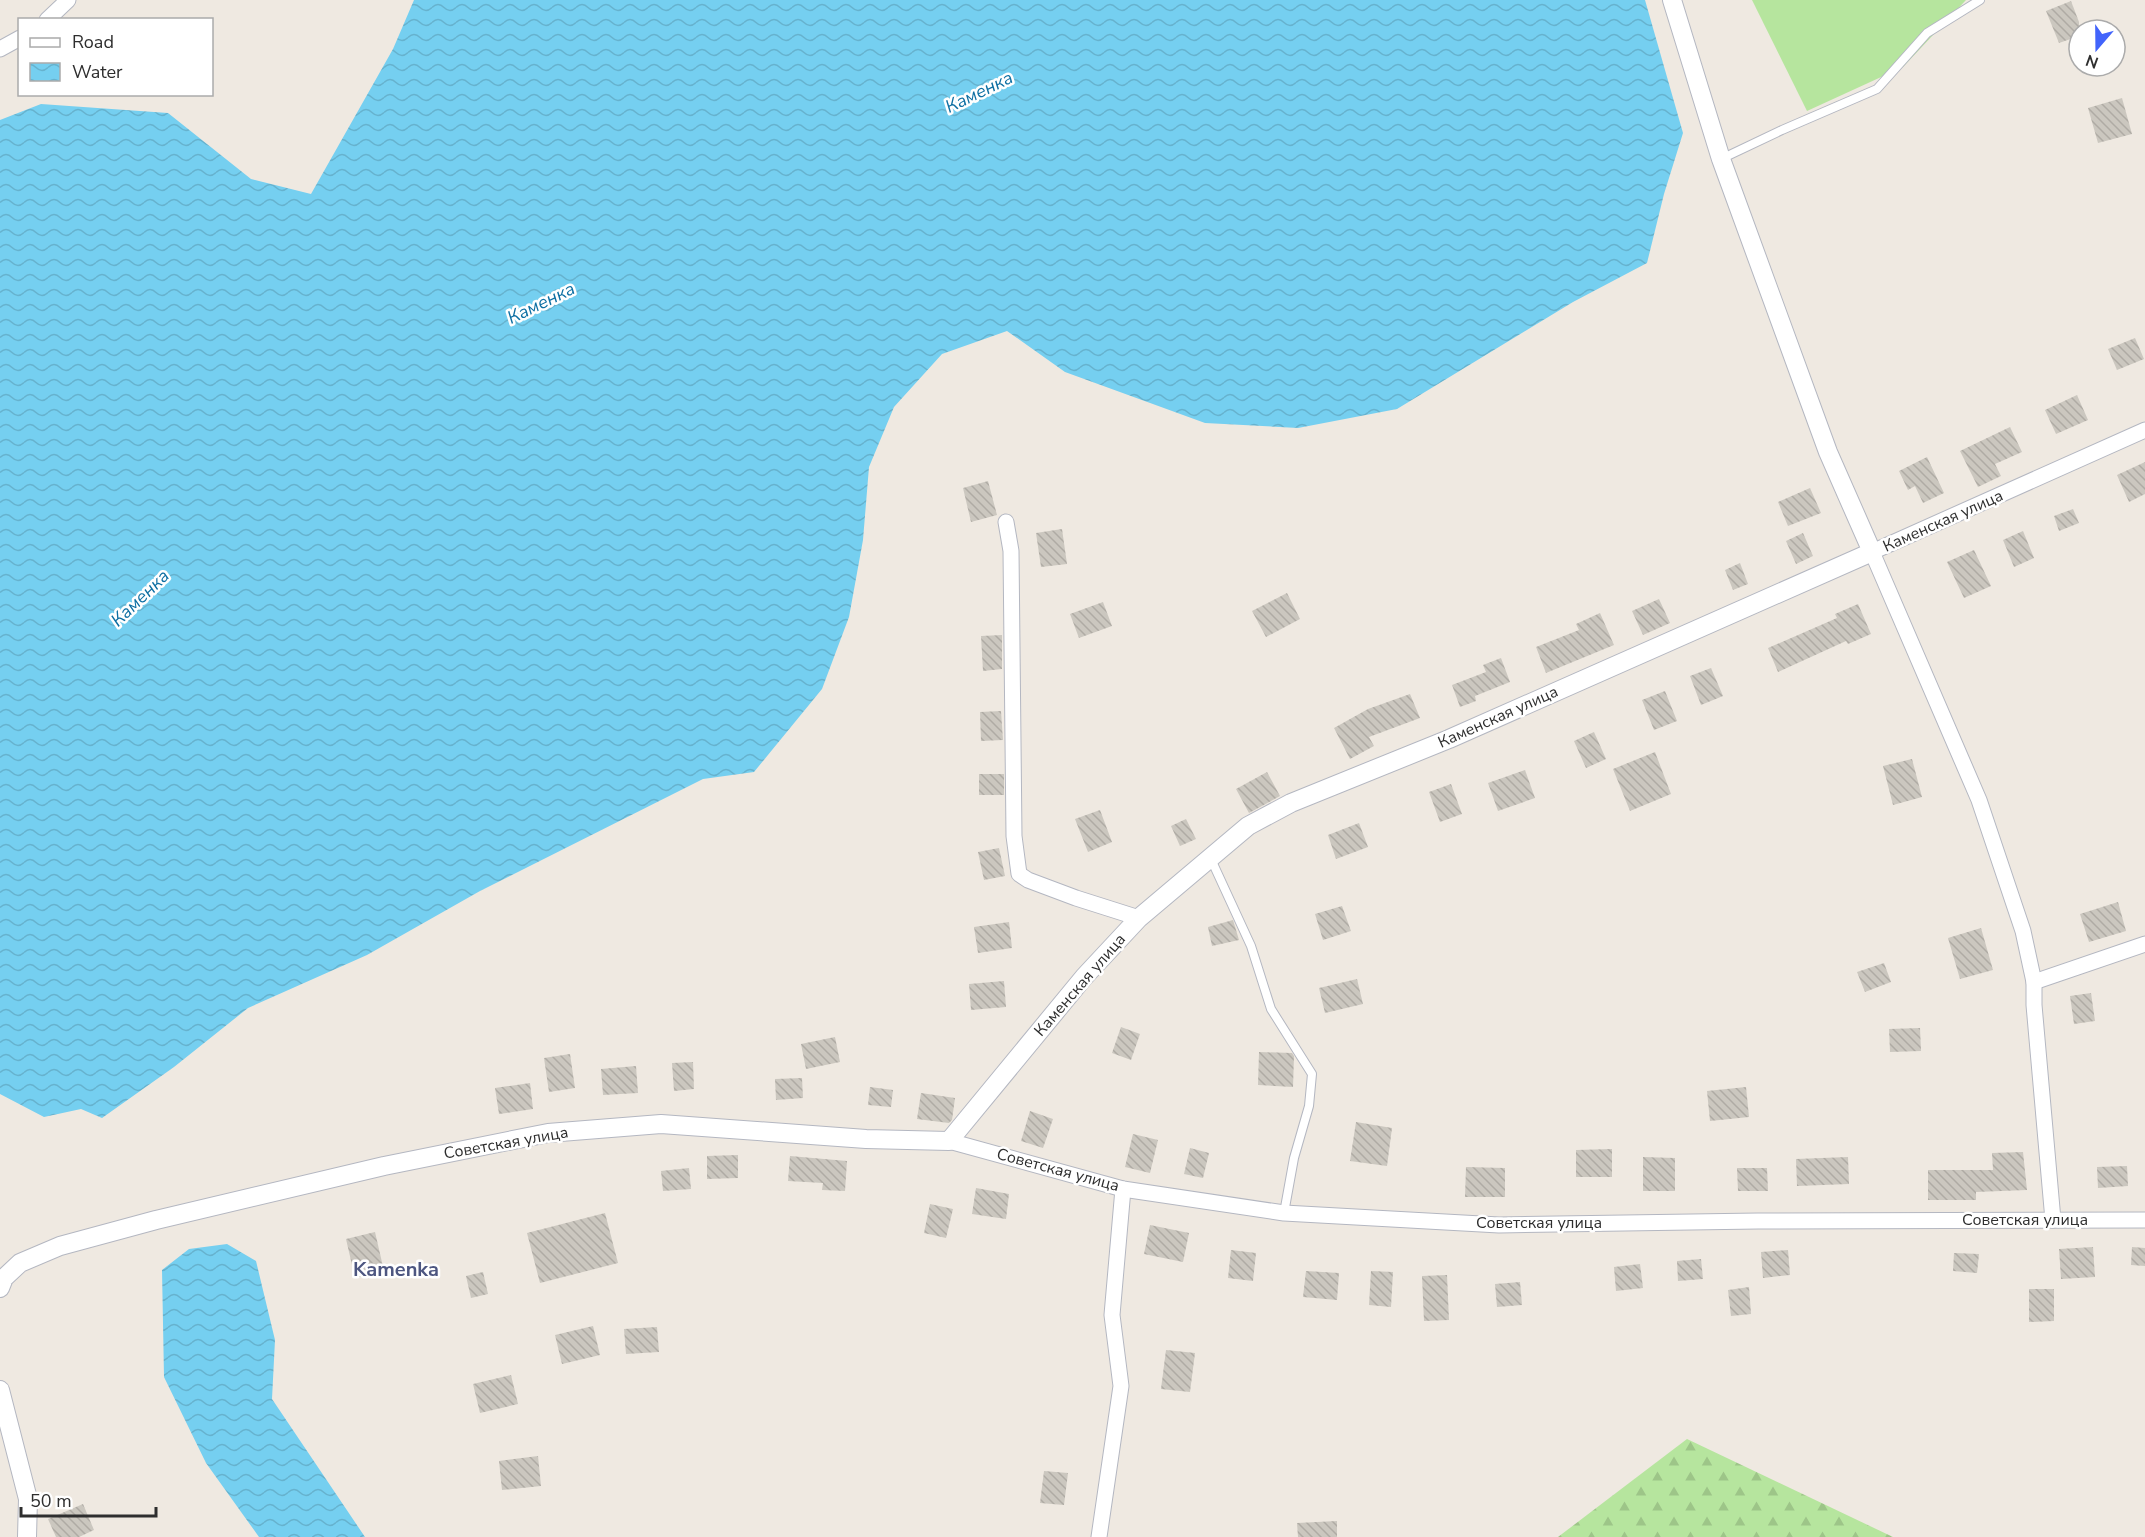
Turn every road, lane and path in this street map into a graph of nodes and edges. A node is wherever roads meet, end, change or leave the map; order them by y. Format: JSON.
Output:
{"nodes":[{"id":1,"x":68,"y":0,"type":"edge"},
{"id":2,"x":1672,"y":0,"type":"edge"},
{"id":3,"x":1980,"y":0,"type":"edge"},
{"id":4,"x":49,"y":18,"type":"edge"},
{"id":5,"x":18,"y":39,"type":"edge"},
{"id":6,"x":0,"y":49,"type":"edge"},
{"id":7,"x":1721,"y":159,"type":"junction"},
{"id":8,"x":2145,"y":430,"type":"edge"},
{"id":9,"x":1006,"y":522,"type":"dead end"},
{"id":10,"x":1872,"y":552,"type":"junction"},
{"id":11,"x":1210,"y":857,"type":"junction"},
{"id":12,"x":1139,"y":918,"type":"junction"},
{"id":13,"x":2145,"y":944,"type":"edge"},
{"id":14,"x":2034,"y":982,"type":"junction"},
{"id":15,"x":949,"y":1141,"type":"junction"},
{"id":16,"x":1122,"y":1189,"type":"junction"},
{"id":17,"x":1284,"y":1213,"type":"junction"},
{"id":18,"x":2053,"y":1220,"type":"junction"},
{"id":19,"x":2145,"y":1220,"type":"edge"},
{"id":20,"x":0,"y":1288,"type":"edge"},
{"id":21,"x":0,"y":1390,"type":"edge"},
{"id":22,"x":27,"y":1537,"type":"edge"},
{"id":23,"x":1099,"y":1537,"type":"edge"}],
"edges":[{"from":1,"to":4,"type":"street"},
{"from":2,"to":7,"type":"street"},
{"from":3,"to":7,"type":"lane"},
{"from":5,"to":6,"type":"street"},
{"from":7,"to":10,"type":"street"},
{"from":8,"to":10,"type":"street","name":"Каменская улица"},
{"from":9,"to":12,"type":"street"},
{"from":10,"to":11,"type":"street","name":"Каменская улица"},
{"from":10,"to":14,"type":"street"},
{"from":11,"to":12,"type":"street","name":"Каменская улица"},
{"from":11,"to":17,"type":"lane"},
{"from":12,"to":15,"type":"street","name":"Каменская улица"},
{"from":13,"to":14,"type":"street"},
{"from":14,"to":18,"type":"street"},
{"from":15,"to":16,"type":"street","name":"Советская улица"},
{"from":15,"to":20,"type":"street","name":"Советская улица"},
{"from":16,"to":17,"type":"street","name":"Советская улица"},
{"from":16,"to":23,"type":"street"},
{"from":17,"to":18,"type":"street","name":"Советская улица"},
{"from":18,"to":19,"type":"street","name":"Советская улица"},
{"from":21,"to":22,"type":"street"}]}
